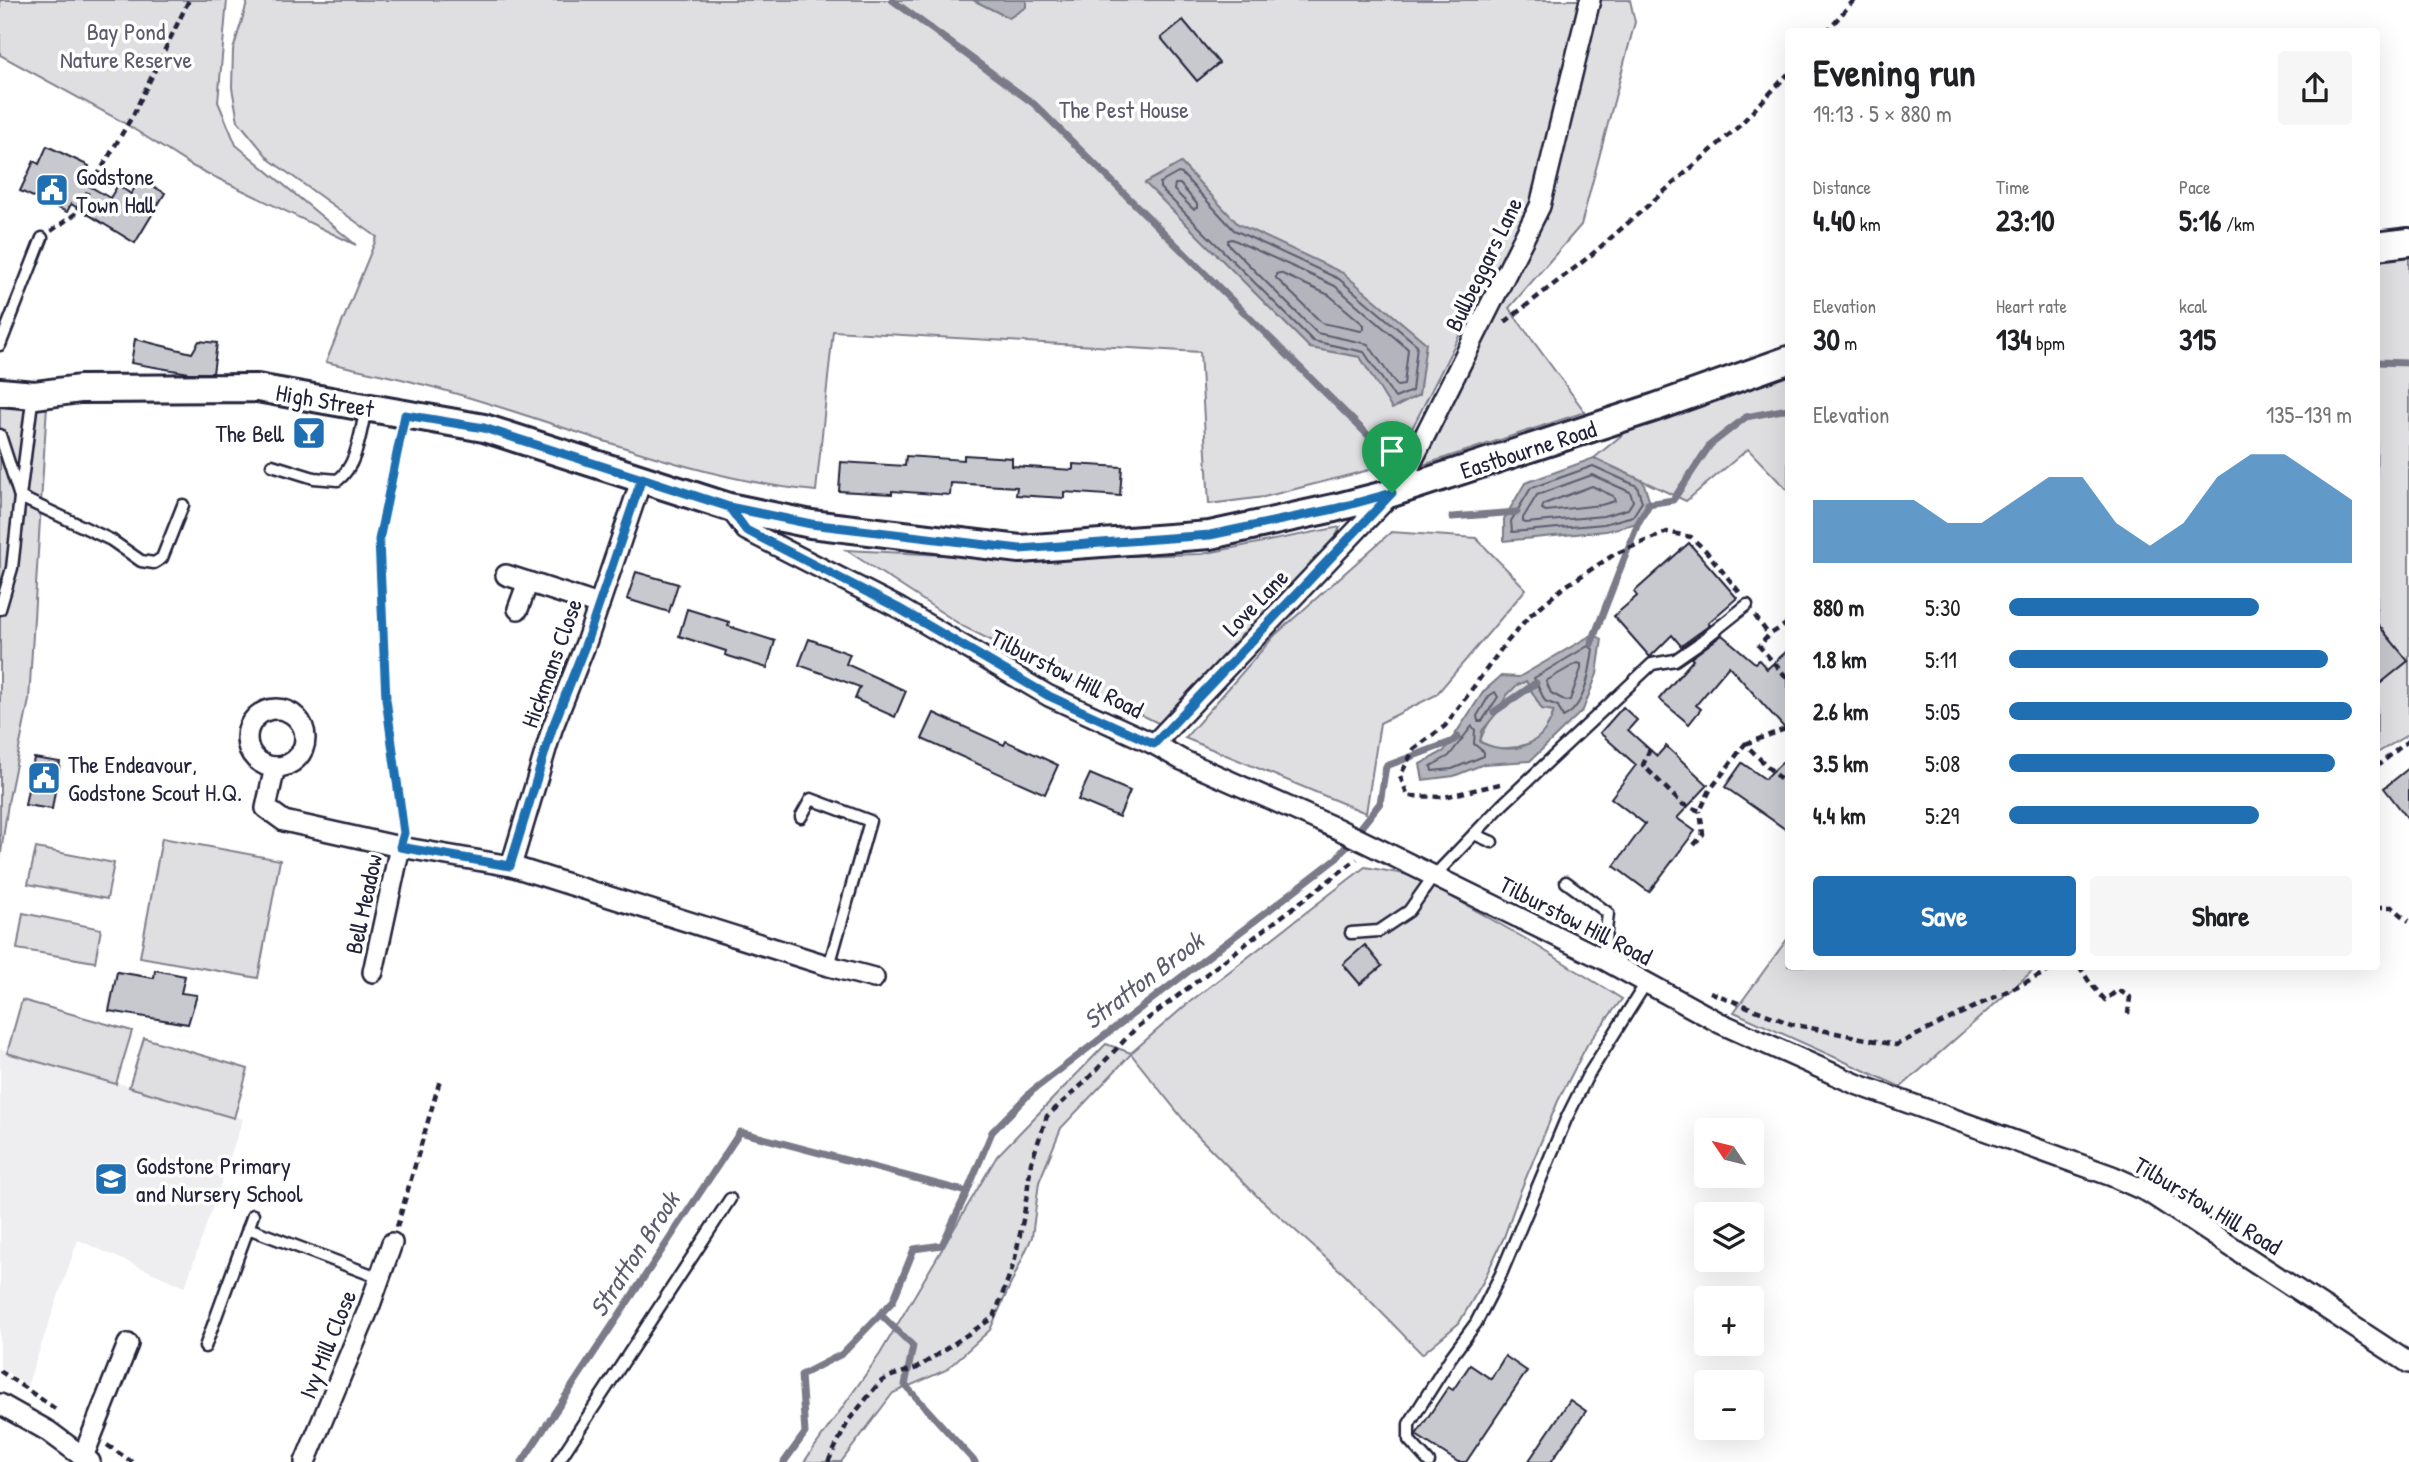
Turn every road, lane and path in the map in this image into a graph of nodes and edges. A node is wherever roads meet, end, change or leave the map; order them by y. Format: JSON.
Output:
{"nodes":[{"id":1,"x":189,"y":0,"type":"edge"},
{"id":2,"x":1590,"y":0,"type":"edge"},
{"id":3,"x":1854,"y":0,"type":"edge"},
{"id":4,"x":1830,"y":28,"type":"edge"},
{"id":5,"x":1785,"y":77,"type":"edge"},
{"id":6,"x":42,"y":238,"type":"joint"},
{"id":7,"x":2409,"y":242,"type":"edge"},
{"id":8,"x":2380,"y":246,"type":"edge"},
{"id":9,"x":1505,"y":322,"type":"dead end"},
{"id":10,"x":0,"y":345,"type":"edge"},
{"id":11,"x":1785,"y":361,"type":"edge"},
{"id":12,"x":0,"y":392,"type":"edge"},
{"id":13,"x":35,"y":395,"type":"junction"},
{"id":14,"x":366,"y":408,"type":"junction"},
{"id":15,"x":405,"y":415,"type":"junction"},
{"id":16,"x":0,"y":435,"type":"edge"},
{"id":17,"x":272,"y":465,"type":"dead end"},
{"id":18,"x":642,"y":478,"type":"junction"},
{"id":19,"x":1392,"y":493,"type":"junction"},
{"id":20,"x":20,"y":497,"type":"junction"},
{"id":21,"x":183,"y":505,"type":"dead end"},
{"id":22,"x":729,"y":507,"type":"junction"},
{"id":23,"x":506,"y":575,"type":"dead end"},
{"id":24,"x":528,"y":582,"type":"junction"},
{"id":25,"x":599,"y":605,"type":"junction"},
{"id":26,"x":1747,"y":605,"type":"junction"},
{"id":27,"x":0,"y":609,"type":"edge"},
{"id":28,"x":518,"y":609,"type":"dead end"},
{"id":29,"x":1785,"y":625,"type":"edge"},
{"id":30,"x":1769,"y":635,"type":"junction"},
{"id":31,"x":1785,"y":676,"type":"edge"},
{"id":32,"x":1785,"y":729,"type":"edge"},
{"id":33,"x":2409,"y":740,"type":"edge"},
{"id":34,"x":1154,"y":744,"type":"junction"},
{"id":35,"x":1745,"y":744,"type":"junction"},
{"id":36,"x":1650,"y":749,"type":"dead end"},
{"id":37,"x":2380,"y":764,"type":"edge"},
{"id":38,"x":275,"y":767,"type":"dead end"},
{"id":39,"x":1510,"y":779,"type":"dead end"},
{"id":40,"x":1785,"y":785,"type":"edge"},
{"id":41,"x":1700,"y":811,"type":"junction"},
{"id":42,"x":801,"y":817,"type":"dead end"},
{"id":43,"x":1474,"y":834,"type":"junction"},
{"id":44,"x":1359,"y":839,"type":"junction"},
{"id":45,"x":1492,"y":842,"type":"dead end"},
{"id":46,"x":1694,"y":845,"type":"dead end"},
{"id":47,"x":400,"y":847,"type":"junction"},
{"id":48,"x":510,"y":866,"type":"junction"},
{"id":49,"x":1433,"y":877,"type":"junction"},
{"id":50,"x":1566,"y":882,"type":"dead end"},
{"id":51,"x":2380,"y":907,"type":"edge"},
{"id":52,"x":2409,"y":921,"type":"edge"},
{"id":53,"x":1351,"y":933,"type":"dead end"},
{"id":54,"x":1603,"y":959,"type":"junction"},
{"id":55,"x":829,"y":967,"type":"junction"},
{"id":56,"x":2051,"y":970,"type":"edge"},
{"id":57,"x":2082,"y":970,"type":"edge"},
{"id":58,"x":373,"y":972,"type":"dead end"},
{"id":59,"x":874,"y":978,"type":"dead end"},
{"id":60,"x":1646,"y":983,"type":"junction"},
{"id":61,"x":2128,"y":1014,"type":"dead end"},
{"id":62,"x":1791,"y":1024,"type":"dead end"},
{"id":63,"x":440,"y":1080,"type":"dead end"},
{"id":64,"x":730,"y":1199,"type":"dead end"},
{"id":65,"x":253,"y":1215,"type":"dead end"},
{"id":66,"x":248,"y":1228,"type":"junction"},
{"id":67,"x":392,"y":1243,"type":"joint"},
{"id":68,"x":380,"y":1278,"type":"junction"},
{"id":69,"x":128,"y":1344,"type":"dead end"},
{"id":70,"x":205,"y":1347,"type":"dead end"},
{"id":71,"x":2409,"y":1363,"type":"edge"},
{"id":72,"x":0,"y":1404,"type":"edge"},
{"id":73,"x":86,"y":1459,"type":"edge"},
{"id":74,"x":305,"y":1462,"type":"edge"},
{"id":75,"x":558,"y":1462,"type":"edge"},
{"id":76,"x":828,"y":1462,"type":"edge"},
{"id":77,"x":1429,"y":1462,"type":"edge"}],
"edges":[{"from":1,"to":6,"type":"path"},
{"from":2,"to":19,"type":"street","name":"Bullbeggars Lane"},
{"from":3,"to":4,"type":"path"},
{"from":5,"to":9,"type":"path"},
{"from":6,"to":10,"type":"lane"},
{"from":7,"to":8,"type":"main road"},
{"from":11,"to":19,"type":"main road","name":"Eastbourne Road"},
{"from":12,"to":13,"type":"main road","name":"High Street"},
{"from":13,"to":14,"type":"main road","name":"High Street"},
{"from":13,"to":20,"type":"lane"},
{"from":14,"to":15,"type":"main road","name":"High Street"},
{"from":14,"to":17,"type":"lane"},
{"from":15,"to":18,"type":"main road","name":"High Street"},
{"from":15,"to":47,"type":"path"},
{"from":16,"to":20,"type":"lane"},
{"from":18,"to":22,"type":"main road","name":"Eastbourne Road"},
{"from":18,"to":25,"type":"street","name":"Hickmans Close"},
{"from":19,"to":22,"type":"main road","name":"Eastbourne Road"},
{"from":19,"to":34,"type":"street","name":"Love Lane"},
{"from":20,"to":21,"type":"lane"},
{"from":20,"to":27,"type":"lane"},
{"from":22,"to":34,"type":"street","name":"Tilburstow Hill Road"},
{"from":23,"to":24,"type":"street"},
{"from":24,"to":25,"type":"street"},
{"from":24,"to":28,"type":"street"},
{"from":25,"to":48,"type":"street","name":"Hickmans Close"},
{"from":26,"to":30,"type":"path"},
{"from":26,"to":39,"type":"path"},
{"from":26,"to":43,"type":"lane"},
{"from":29,"to":30,"type":"path"},
{"from":30,"to":31,"type":"path"},
{"from":32,"to":35,"type":"path"},
{"from":33,"to":37,"type":"path"},
{"from":34,"to":44,"type":"street","name":"Tilburstow Hill Road"},
{"from":35,"to":40,"type":"path"},
{"from":35,"to":41,"type":"path"},
{"from":36,"to":41,"type":"path"},
{"from":38,"to":47,"type":"street","name":"Bell Meadow"},
{"from":41,"to":46,"type":"path"},
{"from":42,"to":55,"type":"lane"},
{"from":43,"to":45,"type":"lane"},
{"from":43,"to":49,"type":"lane"},
{"from":44,"to":49,"type":"street","name":"Tilburstow Hill Road"},
{"from":44,"to":76,"type":"path"},
{"from":47,"to":48,"type":"street","name":"Bell Meadow"},
{"from":47,"to":58,"type":"street","name":"Bell Meadow"},
{"from":48,"to":55,"type":"street","name":"Bell Meadow"},
{"from":49,"to":53,"type":"lane"},
{"from":49,"to":54,"type":"street","name":"Tilburstow Hill Road"},
{"from":50,"to":54,"type":"lane"},
{"from":51,"to":52,"type":"path"},
{"from":54,"to":60,"type":"street","name":"Tilburstow Hill Road"},
{"from":55,"to":59,"type":"street"},
{"from":56,"to":62,"type":"path"},
{"from":57,"to":61,"type":"path"},
{"from":60,"to":71,"type":"street","name":"Tilburstow Hill Road"},
{"from":60,"to":77,"type":"lane"},
{"from":63,"to":67,"type":"path"},
{"from":64,"to":75,"type":"lane"},
{"from":65,"to":66,"type":"lane"},
{"from":66,"to":68,"type":"lane"},
{"from":66,"to":70,"type":"lane"},
{"from":67,"to":68,"type":"street","name":"Ivy Mill Close"},
{"from":68,"to":74,"type":"street","name":"Ivy Mill Close"},
{"from":69,"to":73,"type":"street"},
{"from":72,"to":73,"type":"street"}]}
